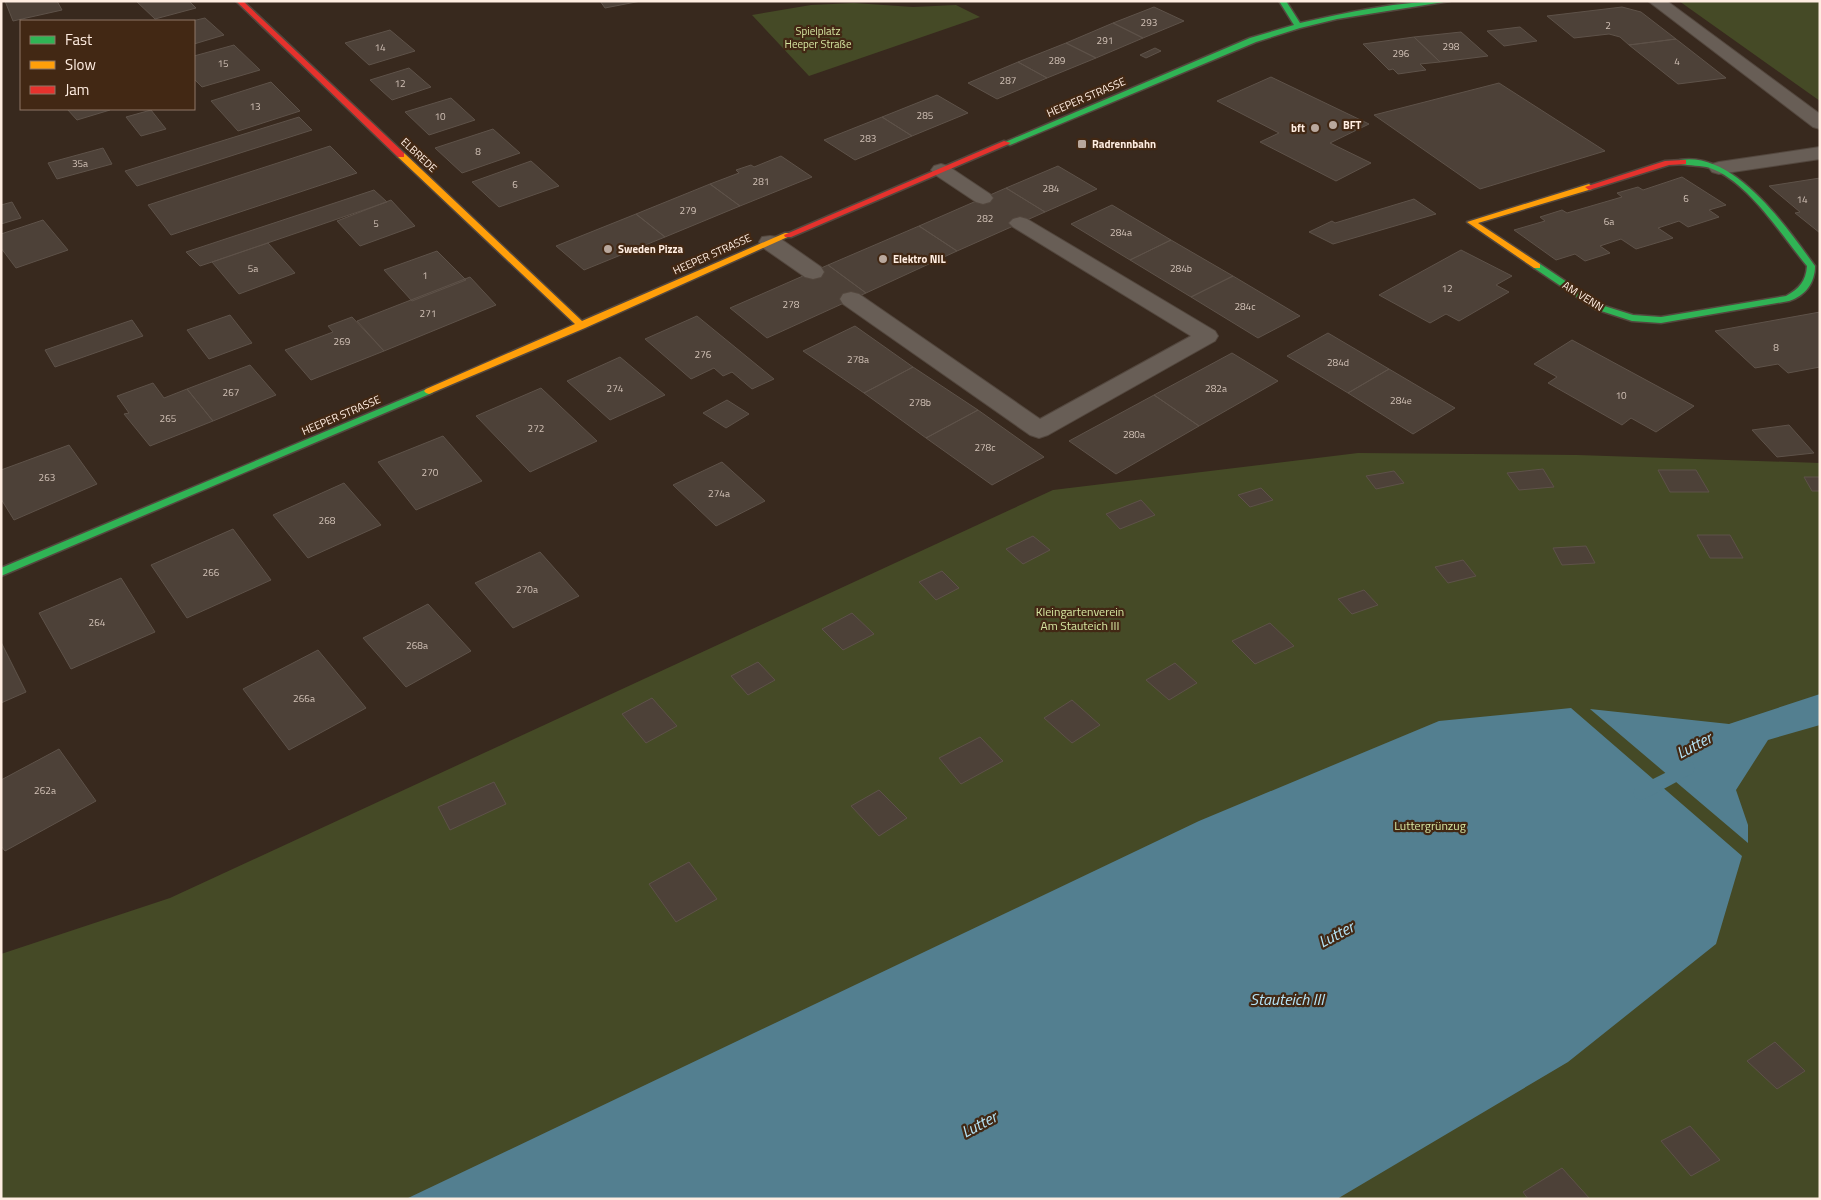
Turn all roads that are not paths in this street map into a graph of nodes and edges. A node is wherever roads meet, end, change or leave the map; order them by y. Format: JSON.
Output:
{"nodes":[{"id":1,"x":238,"y":1,"type":"edge"},
{"id":2,"x":1282,"y":1,"type":"edge"},
{"id":3,"x":1447,"y":1,"type":"edge"},
{"id":4,"x":1656,"y":1,"type":"edge"},
{"id":5,"x":1298,"y":26,"type":"junction"},
{"id":6,"x":1820,"y":123,"type":"edge"},
{"id":7,"x":1820,"y":153,"type":"edge"},
{"id":8,"x":1719,"y":168,"type":"junction"},
{"id":9,"x":941,"y":170,"type":"junction"},
{"id":10,"x":983,"y":198,"type":"dead end"},
{"id":11,"x":1020,"y":223,"type":"dead end"},
{"id":12,"x":770,"y":242,"type":"junction"},
{"id":13,"x":813,"y":272,"type":"dead end"},
{"id":14,"x":851,"y":299,"type":"dead end"},
{"id":15,"x":582,"y":326,"type":"junction"},
{"id":16,"x":1,"y":572,"type":"edge"}],
"edges":[{"from":1,"to":15,"type":"street","name":"ELBREDE"},
{"from":2,"to":5,"type":"street"},
{"from":3,"to":5,"type":"street","name":"HEEPER STRASSE"},
{"from":4,"to":6,"type":"street"},
{"from":5,"to":9,"type":"street","name":"HEEPER STRASSE"},
{"from":7,"to":8,"type":"street","name":"AM VENN"},
{"from":8,"to":8,"type":"street","name":"AM VENN"},
{"from":9,"to":10,"type":"street"},
{"from":9,"to":12,"type":"street","name":"HEEPER STRASSE"},
{"from":11,"to":14,"type":"street"},
{"from":12,"to":13,"type":"street"},
{"from":12,"to":15,"type":"street","name":"HEEPER STRASSE"},
{"from":15,"to":16,"type":"street","name":"HEEPER STRASSE"}]}
